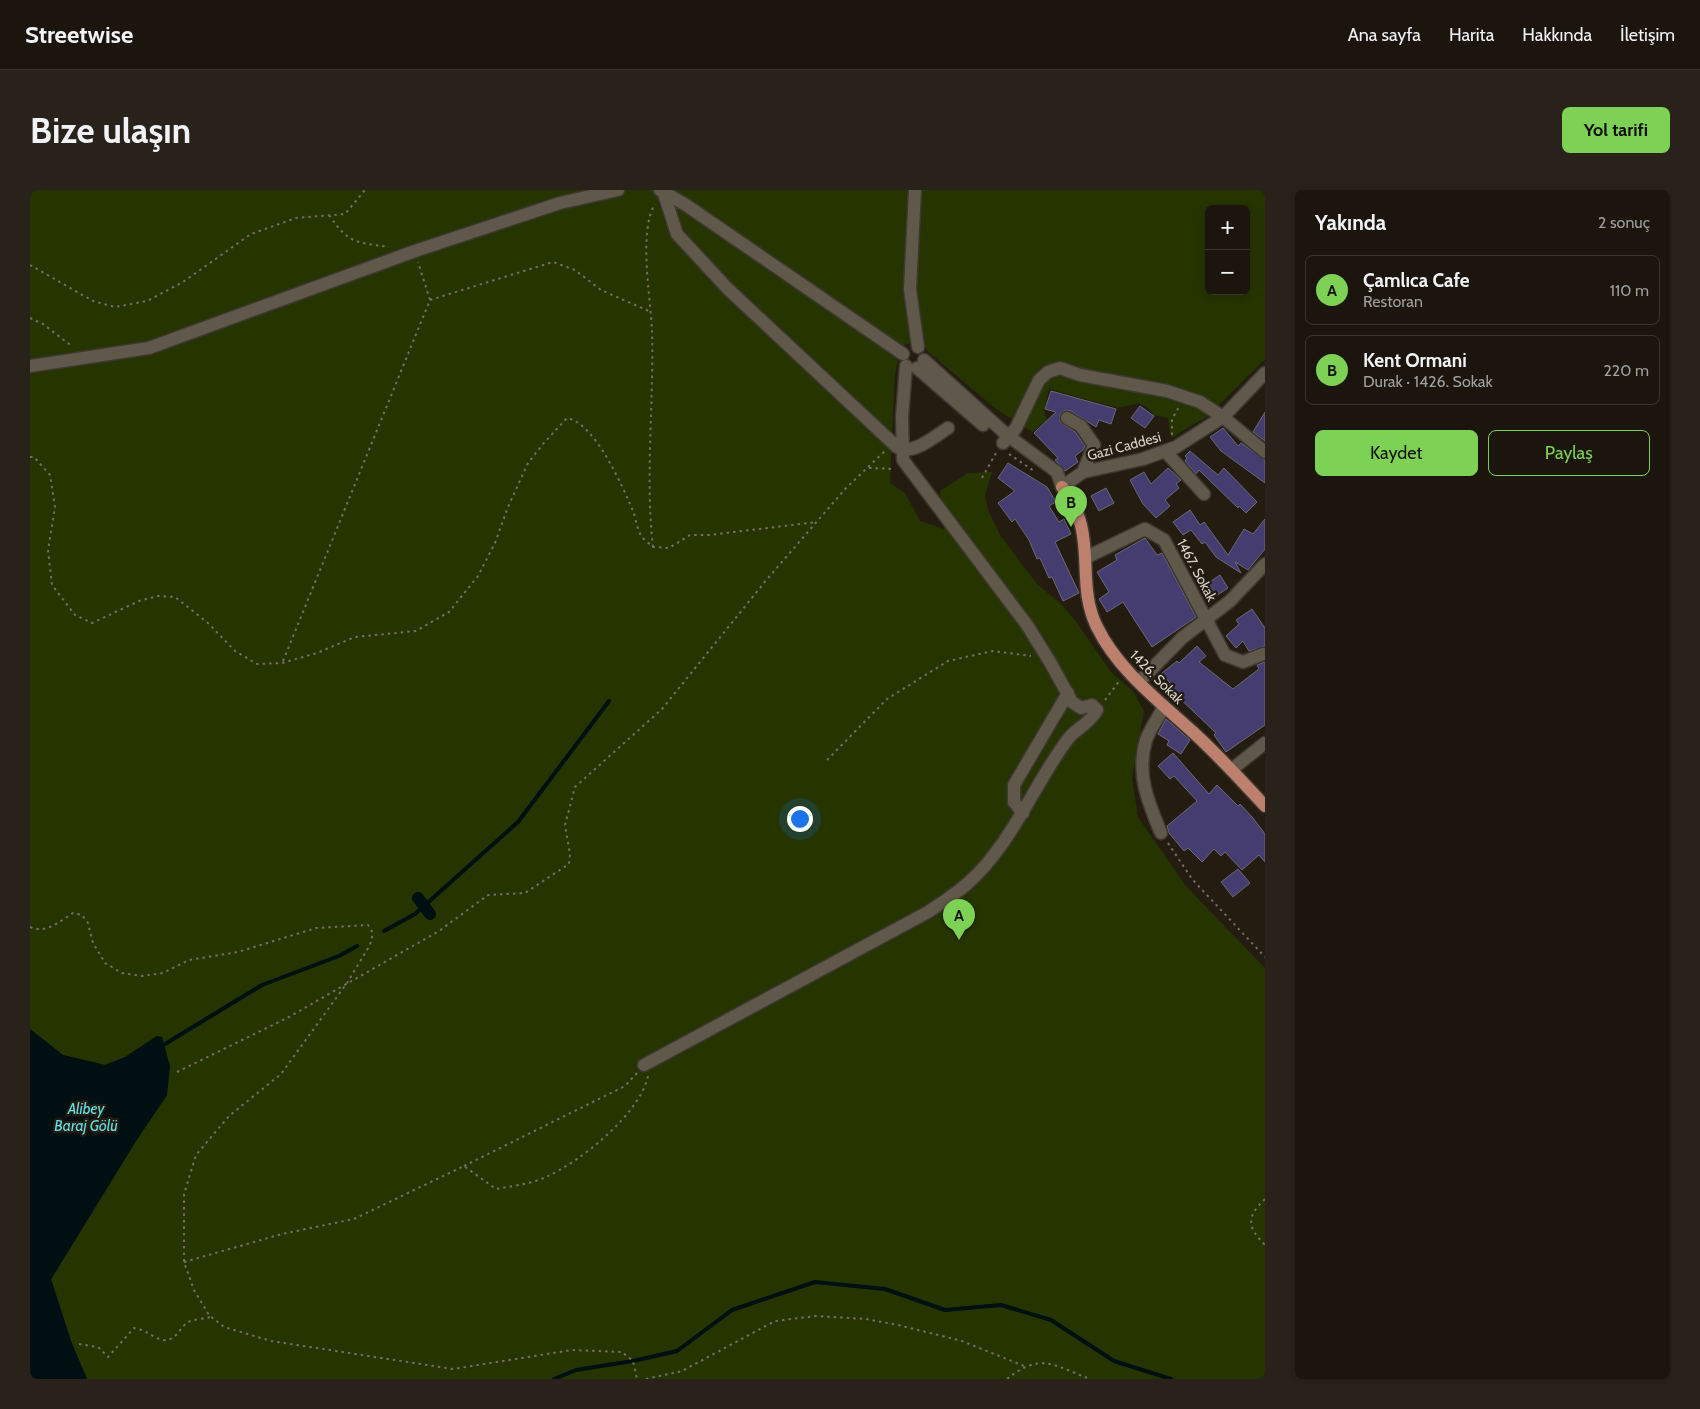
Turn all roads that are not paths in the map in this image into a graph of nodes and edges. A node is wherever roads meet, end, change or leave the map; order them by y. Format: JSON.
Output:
{"nodes":[{"id":1,"x":615,"y":190,"type":"edge"},
{"id":2,"x":915,"y":190,"type":"edge"},
{"id":3,"x":661,"y":191,"type":"edge"},
{"id":4,"x":913,"y":362,"type":"junction"},
{"id":5,"x":30,"y":366,"type":"edge"},
{"id":6,"x":1265,"y":373,"type":"edge"},
{"id":7,"x":1223,"y":417,"type":"junction"},
{"id":8,"x":1067,"y":418,"type":"dead end"},
{"id":9,"x":948,"y":428,"type":"dead end"},
{"id":10,"x":1006,"y":440,"type":"junction"},
{"id":11,"x":897,"y":446,"type":"junction"},
{"id":12,"x":1171,"y":449,"type":"junction"},
{"id":13,"x":1265,"y":452,"type":"edge"},
{"id":14,"x":1083,"y":472,"type":"junction"},
{"id":15,"x":1062,"y":486,"type":"junction"},
{"id":16,"x":1204,"y":494,"type":"dead end"},
{"id":17,"x":1087,"y":557,"type":"junction"},
{"id":18,"x":1263,"y":570,"type":"edge"},
{"id":19,"x":1206,"y":619,"type":"junction"},
{"id":20,"x":1262,"y":654,"type":"dead end"},
{"id":21,"x":1139,"y":682,"type":"junction"},
{"id":22,"x":1068,"y":693,"type":"junction"},
{"id":23,"x":1164,"y":706,"type":"junction"},
{"id":24,"x":1265,"y":743,"type":"edge"},
{"id":25,"x":1232,"y":770,"type":"junction"},
{"id":26,"x":1265,"y":806,"type":"edge"},
{"id":27,"x":1023,"y":813,"type":"junction"},
{"id":28,"x":1161,"y":833,"type":"road end"},
{"id":29,"x":644,"y":1065,"type":"road end"}],
"edges":[{"from":1,"to":5,"type":"street"},
{"from":2,"to":4,"type":"street"},
{"from":3,"to":4,"type":"street"},
{"from":3,"to":11,"type":"street"},
{"from":4,"to":10,"type":"street"},
{"from":4,"to":11,"type":"street"},
{"from":6,"to":7,"type":"street","name":"Gazi Caddesi"},
{"from":7,"to":10,"type":"street"},
{"from":7,"to":12,"type":"street","name":"Gazi Caddesi"},
{"from":7,"to":13,"type":"street"},
{"from":8,"to":14,"type":"street","name":"Gazi Caddesi"},
{"from":9,"to":11,"type":"street"},
{"from":10,"to":15,"type":"street"},
{"from":11,"to":22,"type":"street"},
{"from":12,"to":14,"type":"street","name":"Gazi Caddesi"},
{"from":12,"to":16,"type":"street"},
{"from":14,"to":15,"type":"street","name":"Gazi Caddesi"},
{"from":15,"to":17,"type":"main road","name":"1426. Sokak"},
{"from":17,"to":19,"type":"street","name":"1467. Sokak"},
{"from":17,"to":21,"type":"main road","name":"1426. Sokak"},
{"from":18,"to":19,"type":"street"},
{"from":19,"to":20,"type":"street","name":"1467. Sokak"},
{"from":19,"to":21,"type":"street"},
{"from":21,"to":23,"type":"main road","name":"1426. Sokak"},
{"from":22,"to":27,"type":"street"},
{"from":22,"to":27,"type":"street"},
{"from":23,"to":25,"type":"main road","name":"1426. Sokak"},
{"from":23,"to":28,"type":"street"},
{"from":24,"to":25,"type":"street"},
{"from":25,"to":26,"type":"main road","name":"1426. Sokak"},
{"from":27,"to":29,"type":"street"}]}
